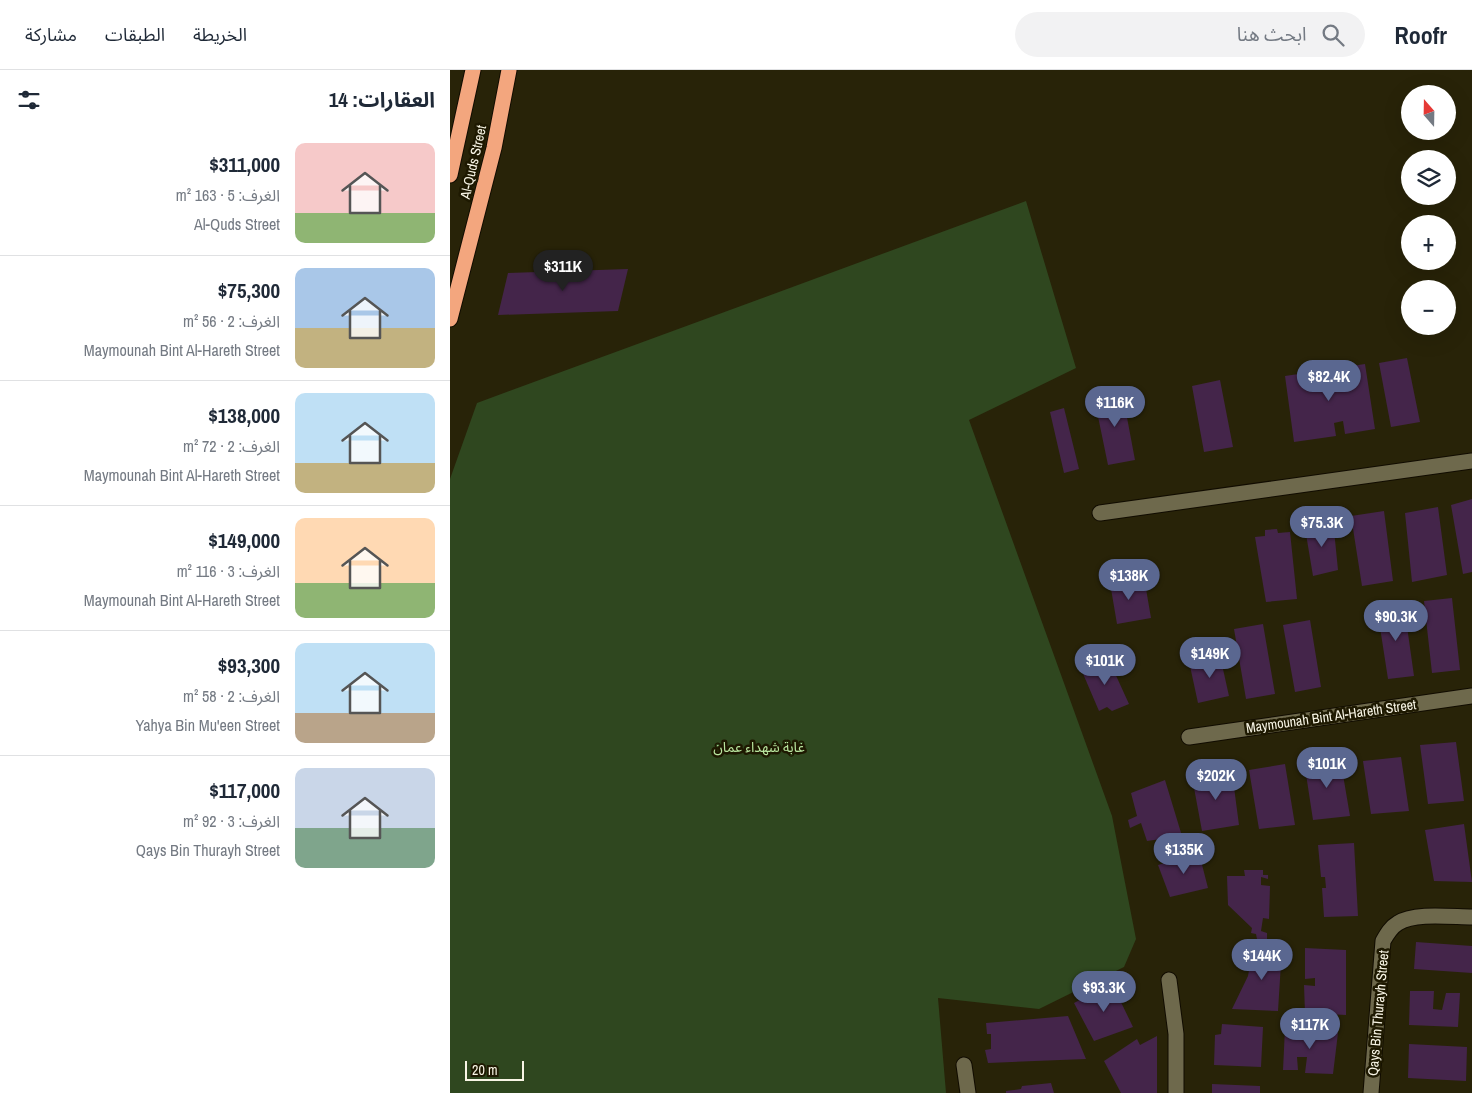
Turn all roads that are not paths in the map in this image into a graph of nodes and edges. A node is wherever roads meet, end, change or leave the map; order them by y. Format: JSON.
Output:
{"nodes":[{"id":1,"x":473,"y":70,"type":"edge"},
{"id":2,"x":509,"y":70,"type":"edge"},
{"id":3,"x":450,"y":175,"type":"edge"},
{"id":4,"x":450,"y":319,"type":"edge"},
{"id":5,"x":1472,"y":461,"type":"edge"},
{"id":6,"x":1100,"y":513,"type":"dead end"},
{"id":7,"x":1472,"y":696,"type":"edge"},
{"id":8,"x":1190,"y":737,"type":"dead end"},
{"id":9,"x":1472,"y":917,"type":"edge"},
{"id":10,"x":1168,"y":980,"type":"dead end"},
{"id":11,"x":964,"y":1065,"type":"dead end"},
{"id":12,"x":968,"y":1093,"type":"edge"},
{"id":13,"x":1176,"y":1093,"type":"edge"},
{"id":14,"x":1371,"y":1093,"type":"edge"}],
"edges":[{"from":1,"to":3,"type":"highway","name":"Al-Quds Street"},
{"from":2,"to":4,"type":"highway","name":"Al-Quds Street"},
{"from":5,"to":6,"type":"street"},
{"from":7,"to":8,"type":"street","name":"Maymounah Bint Al-Hareth Street"},
{"from":9,"to":14,"type":"street","name":"Qays Bin Thurayh Street"},
{"from":10,"to":13,"type":"street"},
{"from":11,"to":12,"type":"street"}]}
